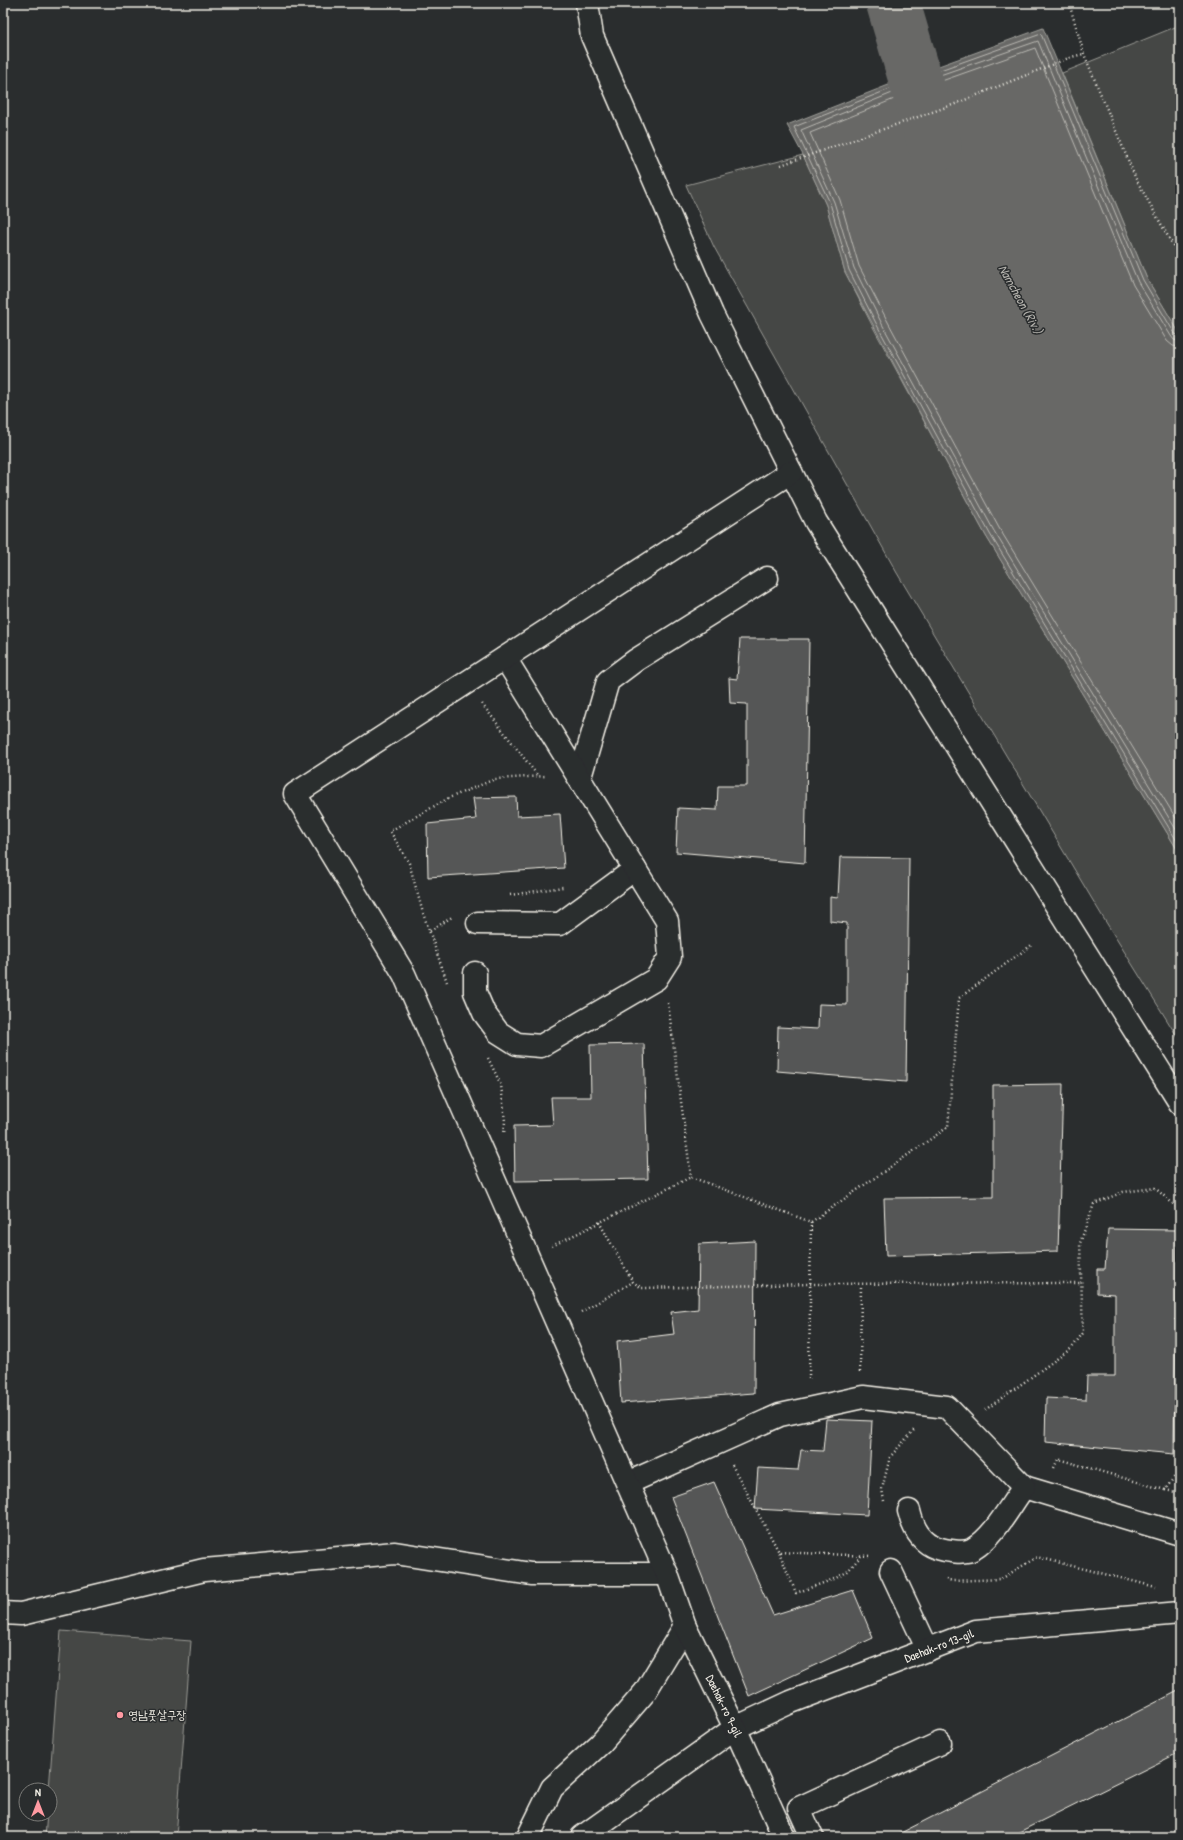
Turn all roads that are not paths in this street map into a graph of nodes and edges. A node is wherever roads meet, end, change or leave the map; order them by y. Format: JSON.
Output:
{"nodes":[{"id":1,"x":587,"y":3,"type":"edge"},
{"id":2,"x":791,"y":472,"type":"junction"},
{"id":3,"x":767,"y":578,"type":"dead end"},
{"id":4,"x":505,"y":658,"type":"junction"},
{"id":5,"x":580,"y":777,"type":"junction"},
{"id":6,"x":635,"y":869,"type":"junction"},
{"id":7,"x":478,"y":923,"type":"dead end"},
{"id":8,"x":475,"y":973,"type":"dead end"},
{"id":9,"x":1180,"y":1103,"type":"edge"},
{"id":10,"x":628,"y":1483,"type":"junction"},
{"id":11,"x":1024,"y":1487,"type":"junction"},
{"id":12,"x":910,"y":1511,"type":"dead end"},
{"id":13,"x":1180,"y":1534,"type":"edge"},
{"id":14,"x":891,"y":1571,"type":"dead end"},
{"id":15,"x":668,"y":1574,"type":"junction"},
{"id":16,"x":3,"y":1613,"type":"edge"},
{"id":17,"x":1180,"y":1613,"type":"edge"},
{"id":18,"x":685,"y":1626,"type":"junction"},
{"id":19,"x":928,"y":1650,"type":"junction"},
{"id":20,"x":735,"y":1728,"type":"junction"},
{"id":21,"x":940,"y":1743,"type":"dead end"},
{"id":22,"x":528,"y":1837,"type":"edge"},
{"id":23,"x":582,"y":1837,"type":"edge"},
{"id":24,"x":784,"y":1837,"type":"edge"},
{"id":25,"x":812,"y":1837,"type":"edge"}],
"edges":[{"from":1,"to":2,"type":"street"},
{"from":2,"to":4,"type":"street"},
{"from":2,"to":9,"type":"street"},
{"from":3,"to":5,"type":"street"},
{"from":4,"to":5,"type":"street"},
{"from":4,"to":10,"type":"street","name":"Daehak-ro 9-gil"},
{"from":5,"to":6,"type":"street"},
{"from":6,"to":7,"type":"street"},
{"from":6,"to":8,"type":"street"},
{"from":10,"to":11,"type":"street"},
{"from":10,"to":15,"type":"street","name":"Daehak-ro 9-gil"},
{"from":11,"to":12,"type":"street"},
{"from":11,"to":13,"type":"street"},
{"from":14,"to":19,"type":"street"},
{"from":15,"to":16,"type":"street"},
{"from":15,"to":18,"type":"street","name":"Daehak-ro 9-gil"},
{"from":17,"to":19,"type":"street","name":"Daehak-ro 13-gil"},
{"from":18,"to":20,"type":"street","name":"Daehak-ro 9-gil"},
{"from":18,"to":22,"type":"street"},
{"from":19,"to":20,"type":"street","name":"Daehak-ro 13-gil"},
{"from":20,"to":23,"type":"street","name":"Daehak-ro 13-gil"},
{"from":20,"to":24,"type":"street","name":"Daehak-ro 9-gil"},
{"from":21,"to":25,"type":"street"}]}
